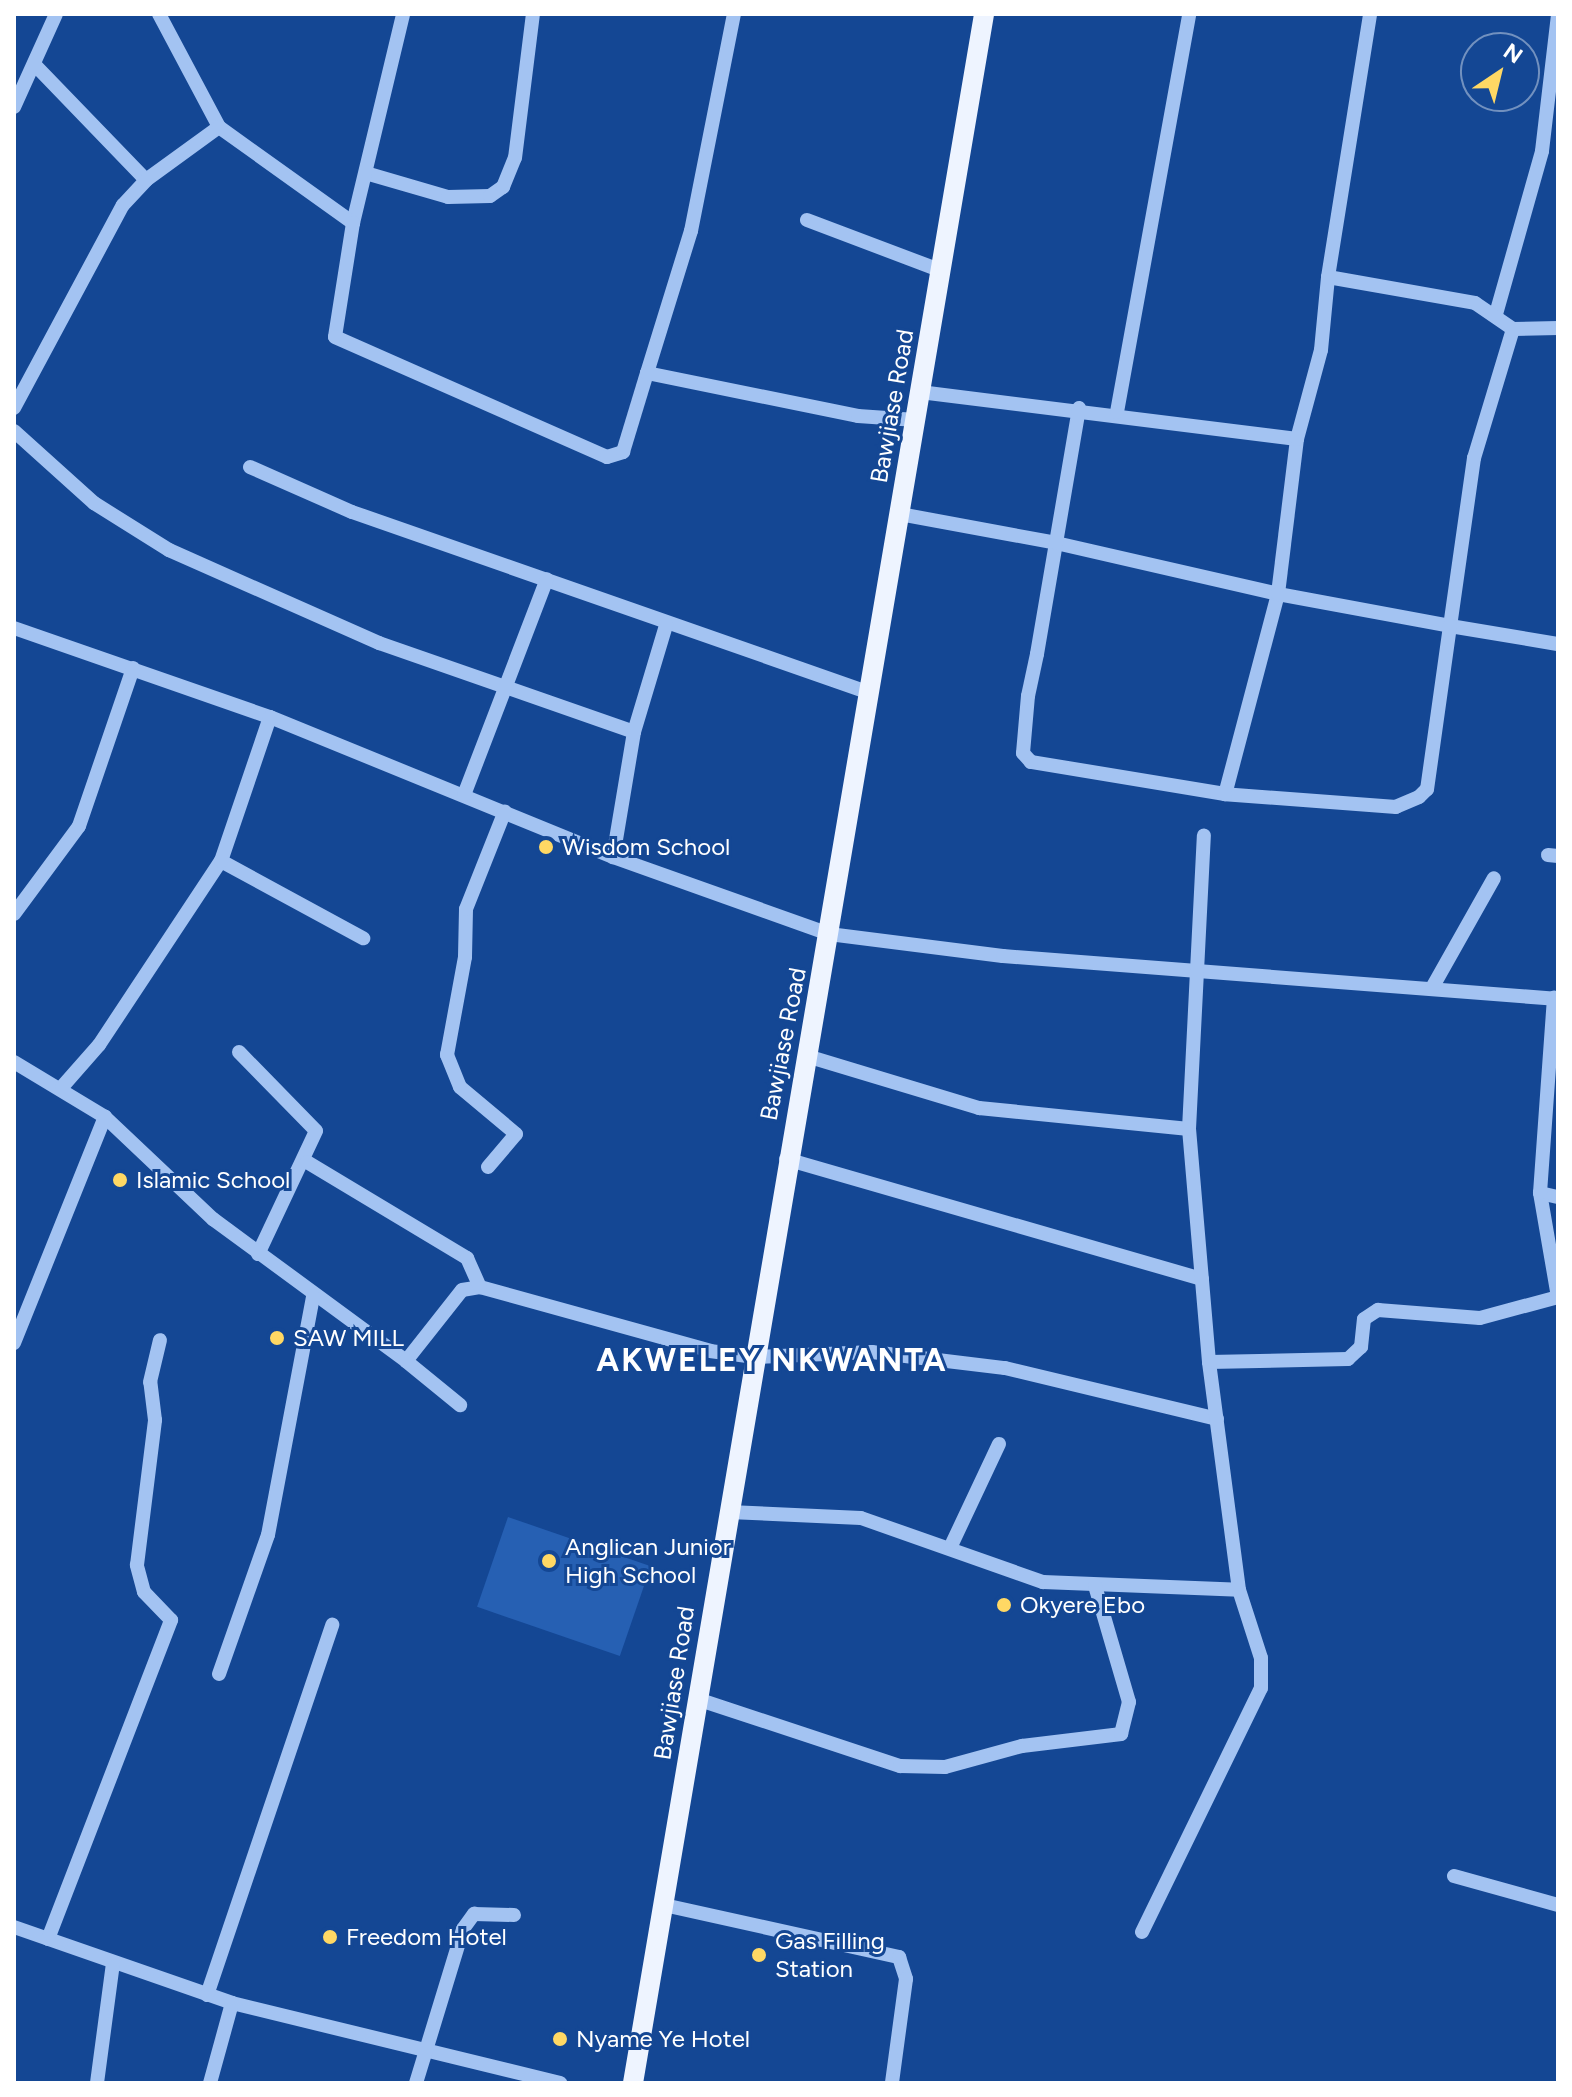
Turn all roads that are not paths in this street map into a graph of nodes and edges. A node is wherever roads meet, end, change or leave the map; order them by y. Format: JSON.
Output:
{"nodes":[{"id":1,"x":56,"y":14,"type":"edge"},
{"id":2,"x":159,"y":14,"type":"edge"},
{"id":3,"x":403,"y":14,"type":"edge"},
{"id":4,"x":533,"y":14,"type":"edge"},
{"id":5,"x":734,"y":14,"type":"edge"},
{"id":6,"x":984,"y":14,"type":"edge"},
{"id":7,"x":1189,"y":14,"type":"edge"},
{"id":8,"x":1370,"y":14,"type":"edge"},
{"id":9,"x":1558,"y":14,"type":"edge"},
{"id":10,"x":34,"y":64,"type":"junction"},
{"id":11,"x":14,"y":107,"type":"edge"},
{"id":12,"x":219,"y":127,"type":"junction"},
{"id":13,"x":1542,"y":151,"type":"junction"},
{"id":14,"x":1558,"y":154,"type":"edge"},
{"id":15,"x":369,"y":174,"type":"junction"},
{"id":16,"x":146,"y":180,"type":"junction"},
{"id":17,"x":807,"y":220,"type":"dead end"},
{"id":18,"x":353,"y":223,"type":"junction"},
{"id":19,"x":942,"y":271,"type":"junction"},
{"id":20,"x":1328,"y":277,"type":"junction"},
{"id":21,"x":1496,"y":314,"type":"junction"},
{"id":22,"x":1558,"y":328,"type":"edge"},
{"id":23,"x":1513,"y":329,"type":"junction"},
{"id":24,"x":647,"y":373,"type":"junction"},
{"id":25,"x":920,"y":392,"type":"junction"},
{"id":26,"x":14,"y":408,"type":"edge"},
{"id":27,"x":1079,"y":408,"type":"junction"},
{"id":28,"x":1117,"y":412,"type":"junction"},
{"id":29,"x":916,"y":420,"type":"junction"},
{"id":30,"x":14,"y":431,"type":"edge"},
{"id":31,"x":1297,"y":439,"type":"junction"},
{"id":32,"x":250,"y":467,"type":"dead end"},
{"id":33,"x":900,"y":514,"type":"junction"},
{"id":34,"x":1056,"y":543,"type":"junction"},
{"id":35,"x":547,"y":579,"type":"junction"},
{"id":36,"x":1278,"y":594,"type":"junction"},
{"id":37,"x":666,"y":625,"type":"junction"},
{"id":38,"x":1450,"y":626,"type":"junction"},
{"id":39,"x":14,"y":628,"type":"edge"},
{"id":40,"x":1558,"y":644,"type":"edge"},
{"id":41,"x":133,"y":668,"type":"junction"},
{"id":42,"x":502,"y":682,"type":"junction"},
{"id":43,"x":870,"y":693,"type":"junction"},
{"id":44,"x":270,"y":717,"type":"junction"},
{"id":45,"x":634,"y":732,"type":"junction"},
{"id":46,"x":1225,"y":794,"type":"junction"},
{"id":47,"x":464,"y":795,"type":"junction"},
{"id":48,"x":505,"y":811,"type":"junction"},
{"id":49,"x":1204,"y":835,"type":"dead end"},
{"id":50,"x":613,"y":857,"type":"junction"},
{"id":51,"x":221,"y":861,"type":"junction"},
{"id":52,"x":1494,"y":878,"type":"dead end"},
{"id":53,"x":14,"y":914,"type":"edge"},
{"id":54,"x":829,"y":934,"type":"junction"},
{"id":55,"x":363,"y":938,"type":"dead end"},
{"id":56,"x":1199,"y":968,"type":"junction"},
{"id":57,"x":1432,"y":988,"type":"junction"},
{"id":58,"x":1556,"y":998,"type":"edge"},
{"id":59,"x":239,"y":1052,"type":"dead end"},
{"id":60,"x":810,"y":1057,"type":"junction"},
{"id":61,"x":14,"y":1062,"type":"edge"},
{"id":62,"x":62,"y":1087,"type":"junction"},
{"id":63,"x":105,"y":1117,"type":"junction"},
{"id":64,"x":1189,"y":1129,"type":"junction"},
{"id":65,"x":786,"y":1159,"type":"junction"},
{"id":66,"x":307,"y":1162,"type":"junction"},
{"id":67,"x":488,"y":1167,"type":"dead end"},
{"id":68,"x":1540,"y":1193,"type":"junction"},
{"id":69,"x":1558,"y":1197,"type":"edge"},
{"id":70,"x":258,"y":1254,"type":"junction"},
{"id":71,"x":1202,"y":1279,"type":"junction"},
{"id":72,"x":480,"y":1287,"type":"junction"},
{"id":73,"x":313,"y":1296,"type":"junction"},
{"id":74,"x":160,"y":1340,"type":"dead end"},
{"id":75,"x":14,"y":1343,"type":"edge"},
{"id":76,"x":755,"y":1357,"type":"junction"},
{"id":77,"x":406,"y":1361,"type":"junction"},
{"id":78,"x":1209,"y":1362,"type":"junction"},
{"id":79,"x":460,"y":1405,"type":"dead end"},
{"id":80,"x":1217,"y":1419,"type":"junction"},
{"id":81,"x":999,"y":1444,"type":"dead end"},
{"id":82,"x":729,"y":1512,"type":"junction"},
{"id":83,"x":950,"y":1548,"type":"junction"},
{"id":84,"x":1095,"y":1586,"type":"junction"},
{"id":85,"x":1239,"y":1590,"type":"junction"},
{"id":86,"x":332,"y":1625,"type":"dead end"},
{"id":87,"x":219,"y":1674,"type":"dead end"},
{"id":88,"x":697,"y":1699,"type":"junction"},
{"id":89,"x":1454,"y":1876,"type":"dead end"},
{"id":90,"x":664,"y":1905,"type":"junction"},
{"id":91,"x":1558,"y":1905,"type":"edge"},
{"id":92,"x":514,"y":1915,"type":"dead end"},
{"id":93,"x":14,"y":1927,"type":"edge"},
{"id":94,"x":1142,"y":1932,"type":"dead end"},
{"id":95,"x":48,"y":1939,"type":"junction"},
{"id":96,"x":113,"y":1963,"type":"junction"},
{"id":97,"x":207,"y":1995,"type":"junction"},
{"id":98,"x":232,"y":2003,"type":"junction"},
{"id":99,"x":425,"y":2049,"type":"junction"},
{"id":100,"x":97,"y":2083,"type":"edge"},
{"id":101,"x":210,"y":2083,"type":"edge"},
{"id":102,"x":416,"y":2083,"type":"edge"},
{"id":103,"x":560,"y":2083,"type":"edge"},
{"id":104,"x":633,"y":2083,"type":"edge"},
{"id":105,"x":892,"y":2083,"type":"edge"}],
"edges":[{"from":1,"to":10,"type":"street"},
{"from":2,"to":12,"type":"street"},
{"from":3,"to":15,"type":"street"},
{"from":4,"to":15,"type":"street"},
{"from":5,"to":24,"type":"street"},
{"from":6,"to":19,"type":"main road","name":"Bawjiase Road"},
{"from":7,"to":28,"type":"street"},
{"from":8,"to":20,"type":"street"},
{"from":9,"to":13,"type":"street"},
{"from":10,"to":11,"type":"street"},
{"from":10,"to":16,"type":"street"},
{"from":12,"to":16,"type":"street"},
{"from":12,"to":18,"type":"street"},
{"from":13,"to":14,"type":"street"},
{"from":13,"to":21,"type":"street"},
{"from":15,"to":18,"type":"street"},
{"from":16,"to":26,"type":"street"},
{"from":17,"to":19,"type":"street"},
{"from":18,"to":24,"type":"street"},
{"from":19,"to":25,"type":"main road","name":"Bawjiase Road"},
{"from":20,"to":21,"type":"street"},
{"from":20,"to":31,"type":"street"},
{"from":21,"to":23,"type":"street"},
{"from":22,"to":23,"type":"street"},
{"from":23,"to":38,"type":"street"},
{"from":24,"to":29,"type":"street"},
{"from":25,"to":27,"type":"street"},
{"from":25,"to":29,"type":"main road","name":"Bawjiase Road"},
{"from":27,"to":28,"type":"street"},
{"from":27,"to":34,"type":"street"},
{"from":28,"to":31,"type":"street"},
{"from":29,"to":33,"type":"main road","name":"Bawjiase Road"},
{"from":30,"to":42,"type":"street"},
{"from":31,"to":36,"type":"street"},
{"from":32,"to":35,"type":"street"},
{"from":33,"to":34,"type":"street"},
{"from":33,"to":43,"type":"main road","name":"Bawjiase Road"},
{"from":34,"to":36,"type":"street"},
{"from":34,"to":46,"type":"street"},
{"from":35,"to":37,"type":"street"},
{"from":35,"to":42,"type":"street"},
{"from":36,"to":38,"type":"street"},
{"from":36,"to":46,"type":"street"},
{"from":37,"to":43,"type":"street"},
{"from":37,"to":45,"type":"street"},
{"from":38,"to":40,"type":"street"},
{"from":38,"to":46,"type":"street"},
{"from":39,"to":41,"type":"street"},
{"from":41,"to":44,"type":"street"},
{"from":41,"to":53,"type":"street"},
{"from":42,"to":45,"type":"street"},
{"from":42,"to":47,"type":"street"},
{"from":43,"to":54,"type":"main road","name":"Bawjiase Road"},
{"from":44,"to":47,"type":"street"},
{"from":44,"to":51,"type":"street"},
{"from":45,"to":50,"type":"street"},
{"from":47,"to":48,"type":"street"},
{"from":48,"to":50,"type":"street"},
{"from":48,"to":67,"type":"street"},
{"from":49,"to":56,"type":"street"},
{"from":50,"to":54,"type":"street"},
{"from":51,"to":55,"type":"street"},
{"from":51,"to":62,"type":"street"},
{"from":52,"to":57,"type":"street"},
{"from":54,"to":56,"type":"street"},
{"from":54,"to":60,"type":"main road","name":"Bawjiase Road"},
{"from":56,"to":57,"type":"street"},
{"from":56,"to":64,"type":"street"},
{"from":57,"to":58,"type":"street"},
{"from":58,"to":68,"type":"street"},
{"from":59,"to":66,"type":"street"},
{"from":60,"to":64,"type":"street"},
{"from":60,"to":65,"type":"main road","name":"Bawjiase Road"},
{"from":61,"to":62,"type":"street"},
{"from":62,"to":63,"type":"street"},
{"from":63,"to":70,"type":"street"},
{"from":63,"to":75,"type":"street"},
{"from":64,"to":71,"type":"street"},
{"from":65,"to":71,"type":"street"},
{"from":65,"to":76,"type":"main road","name":"Bawjiase Road"},
{"from":66,"to":70,"type":"street"},
{"from":66,"to":72,"type":"street"},
{"from":68,"to":69,"type":"street"},
{"from":68,"to":78,"type":"street"},
{"from":70,"to":73,"type":"street"},
{"from":71,"to":78,"type":"street"},
{"from":72,"to":76,"type":"street"},
{"from":72,"to":77,"type":"street"},
{"from":73,"to":77,"type":"street"},
{"from":73,"to":87,"type":"street"},
{"from":74,"to":95,"type":"street"},
{"from":76,"to":80,"type":"street"},
{"from":76,"to":82,"type":"main road","name":"Bawjiase Road"},
{"from":77,"to":79,"type":"street"},
{"from":78,"to":80,"type":"street"},
{"from":80,"to":85,"type":"street"},
{"from":81,"to":83,"type":"street"},
{"from":82,"to":83,"type":"street"},
{"from":82,"to":88,"type":"main road","name":"Bawjiase Road"},
{"from":83,"to":84,"type":"street"},
{"from":84,"to":85,"type":"street"},
{"from":84,"to":88,"type":"street"},
{"from":85,"to":94,"type":"street"},
{"from":86,"to":97,"type":"street"},
{"from":88,"to":90,"type":"main road","name":"Bawjiase Road"},
{"from":89,"to":91,"type":"street"},
{"from":90,"to":104,"type":"main road","name":"Bawjiase Road"},
{"from":90,"to":105,"type":"street"},
{"from":92,"to":99,"type":"street"},
{"from":93,"to":95,"type":"street"},
{"from":95,"to":96,"type":"street"},
{"from":96,"to":97,"type":"street"},
{"from":96,"to":100,"type":"street"},
{"from":97,"to":98,"type":"street"},
{"from":98,"to":99,"type":"street"},
{"from":98,"to":101,"type":"street"},
{"from":99,"to":102,"type":"street"},
{"from":99,"to":103,"type":"street"}]}
